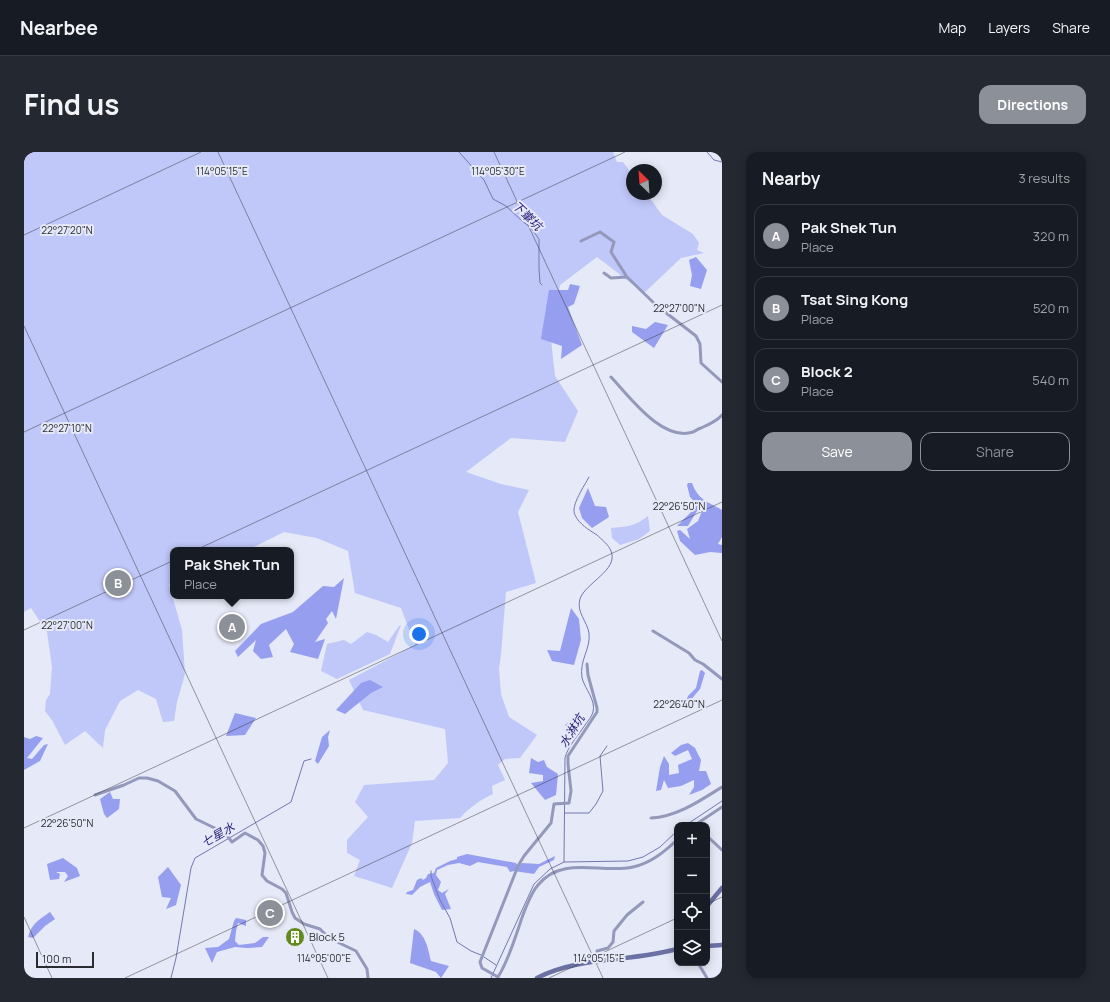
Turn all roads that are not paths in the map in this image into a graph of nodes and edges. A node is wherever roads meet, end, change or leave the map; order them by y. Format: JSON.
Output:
{"nodes":[{"id":1,"x":581,"y":241,"type":"dead end"},
{"id":2,"x":604,"y":273,"type":"dead end"},
{"id":3,"x":627,"y":277,"type":"junction"},
{"id":4,"x":611,"y":377,"type":"dead end"},
{"id":5,"x":722,"y":382,"type":"edge"},
{"id":6,"x":722,"y":415,"type":"edge"},
{"id":7,"x":652,"y":631,"type":"dead end"},
{"id":8,"x":587,"y":664,"type":"dead end"},
{"id":9,"x":722,"y":680,"type":"edge"},
{"id":10,"x":722,"y":787,"type":"edge"},
{"id":11,"x":95,"y":795,"type":"dead end"},
{"id":12,"x":722,"y":807,"type":"edge"},
{"id":13,"x":651,"y":818,"type":"dead end"},
{"id":14,"x":700,"y":822,"type":"edge"},
{"id":15,"x":710,"y":839,"type":"edge"},
{"id":16,"x":674,"y":843,"type":"edge"},
{"id":17,"x":722,"y":850,"type":"edge"},
{"id":18,"x":722,"y":888,"type":"edge"},
{"id":19,"x":643,"y":902,"type":"dead end"},
{"id":20,"x":710,"y":902,"type":"edge"},
{"id":21,"x":722,"y":945,"type":"edge"},
{"id":22,"x":710,"y":946,"type":"edge"},
{"id":23,"x":674,"y":950,"type":"edge"},
{"id":24,"x":600,"y":961,"type":"junction"},
{"id":25,"x":700,"y":966,"type":"edge"},
{"id":26,"x":497,"y":977,"type":"edge"},
{"id":27,"x":368,"y":978,"type":"edge"},
{"id":28,"x":537,"y":978,"type":"edge"},
{"id":29,"x":707,"y":978,"type":"edge"}],
"edges":[{"from":1,"to":3,"type":"street"},
{"from":2,"to":3,"type":"street"},
{"from":3,"to":5,"type":"street"},
{"from":4,"to":6,"type":"street"},
{"from":7,"to":9,"type":"street"},
{"from":8,"to":26,"type":"street"},
{"from":10,"to":13,"type":"street"},
{"from":11,"to":27,"type":"street"},
{"from":12,"to":14,"type":"street"},
{"from":15,"to":17,"type":"street"},
{"from":16,"to":26,"type":"street"},
{"from":18,"to":20,"type":"main road"},
{"from":19,"to":24,"type":"street"},
{"from":21,"to":22,"type":"main road"},
{"from":23,"to":24,"type":"main road"},
{"from":24,"to":28,"type":"main road"},
{"from":25,"to":29,"type":"street"}]}
